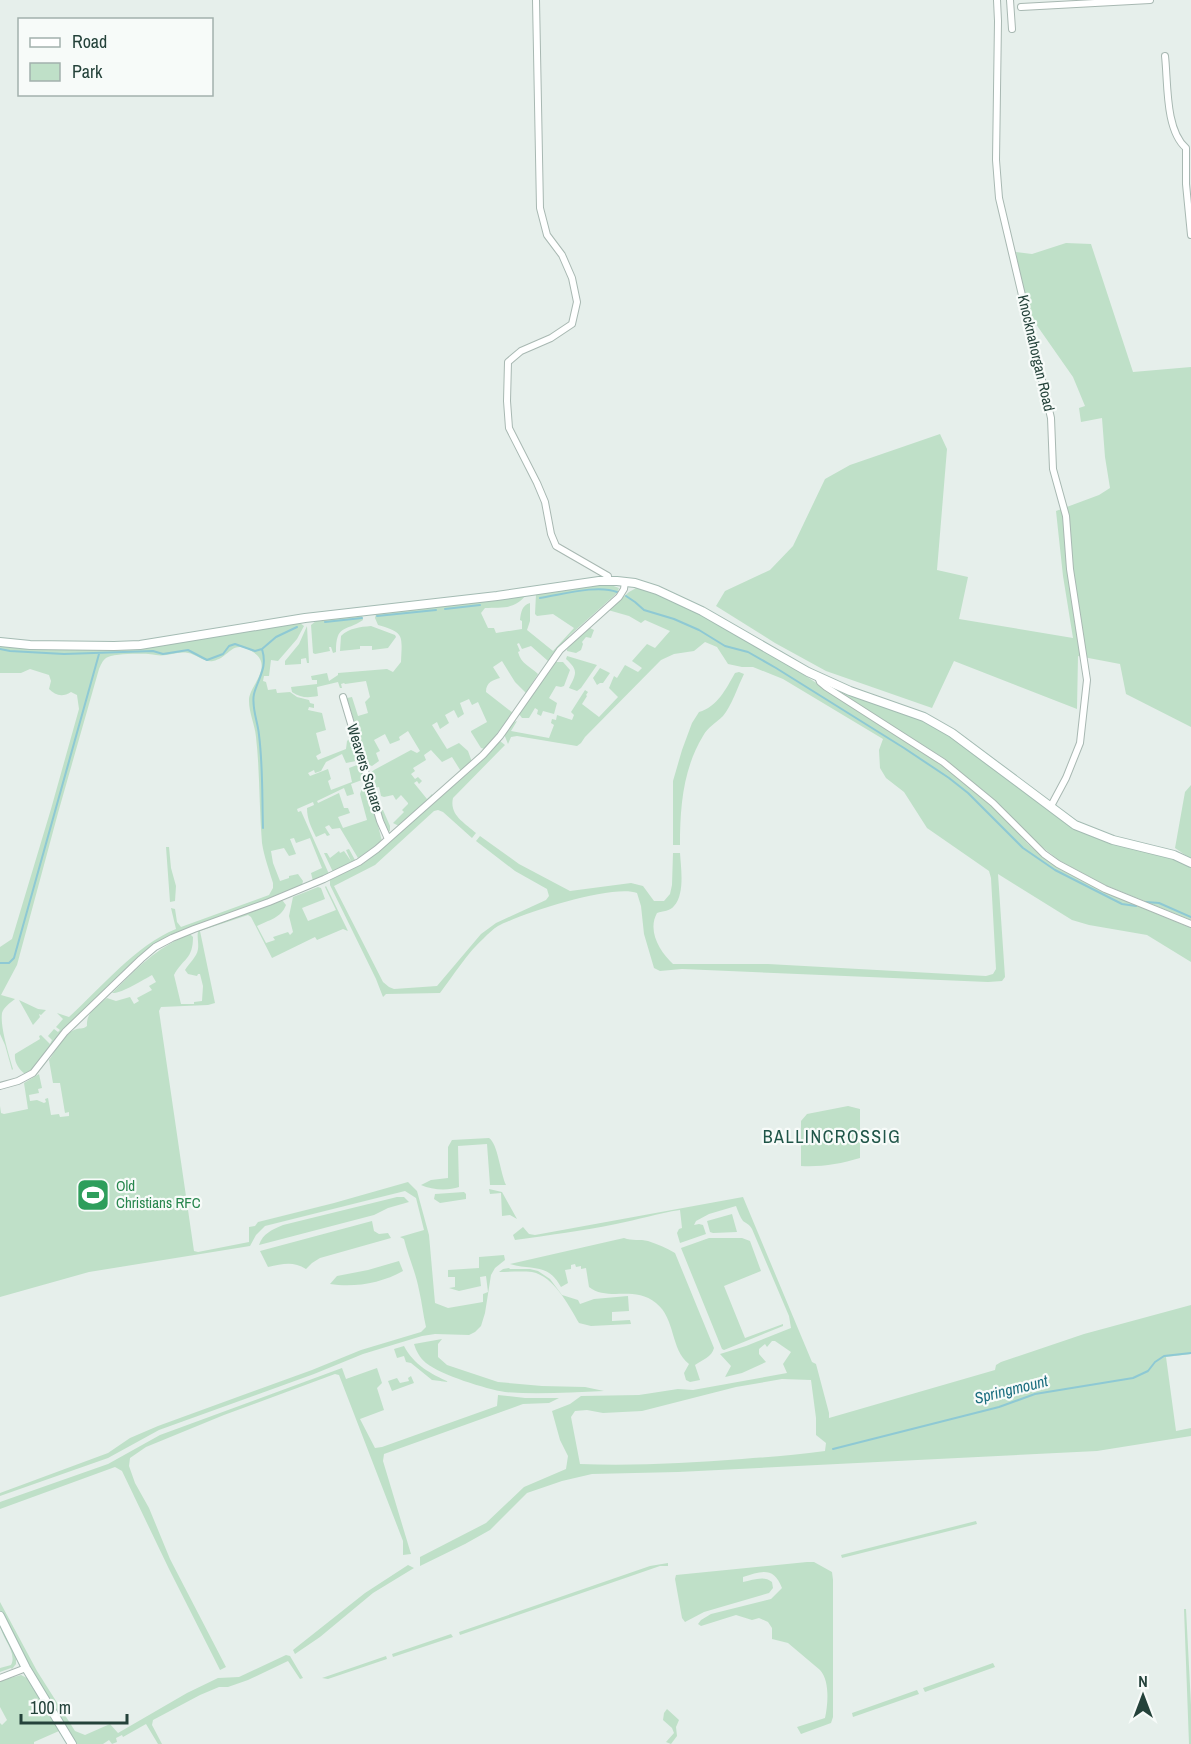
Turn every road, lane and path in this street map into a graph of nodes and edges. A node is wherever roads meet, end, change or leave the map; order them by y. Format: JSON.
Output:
{"nodes":[{"id":1,"x":536,"y":0,"type":"edge"},
{"id":2,"x":996,"y":0,"type":"edge"},
{"id":3,"x":1010,"y":0,"type":"edge"},
{"id":4,"x":1150,"y":0,"type":"edge"},
{"id":5,"x":1081,"y":2,"type":"edge"},
{"id":6,"x":1021,"y":6,"type":"dead end"},
{"id":7,"x":1012,"y":29,"type":"dead end"},
{"id":8,"x":1166,"y":56,"type":"dead end"},
{"id":9,"x":1191,"y":142,"type":"edge"},
{"id":10,"x":1186,"y":148,"type":"junction"},
{"id":11,"x":1191,"y":235,"type":"edge"},
{"id":12,"x":608,"y":580,"type":"junction"},
{"id":13,"x":626,"y":582,"type":"junction"},
{"id":14,"x":0,"y":642,"type":"edge"},
{"id":15,"x":818,"y":676,"type":"junction"},
{"id":16,"x":343,"y":697,"type":"dead end"},
{"id":17,"x":1051,"y":806,"type":"junction"},
{"id":18,"x":388,"y":839,"type":"junction"},
{"id":19,"x":1191,"y":863,"type":"edge"},
{"id":20,"x":1191,"y":924,"type":"edge"},
{"id":21,"x":0,"y":1086,"type":"edge"},
{"id":22,"x":0,"y":1616,"type":"edge"},
{"id":23,"x":26,"y":1668,"type":"junction"},
{"id":24,"x":0,"y":1678,"type":"edge"},
{"id":25,"x":72,"y":1744,"type":"edge"}],
"edges":[{"from":1,"to":12,"type":"street"},
{"from":2,"to":17,"type":"street","name":"Knocknahorgan Road"},
{"from":3,"to":7,"type":"street"},
{"from":4,"to":5,"type":"street"},
{"from":5,"to":6,"type":"street"},
{"from":8,"to":10,"type":"street"},
{"from":9,"to":10,"type":"street"},
{"from":10,"to":11,"type":"street"},
{"from":12,"to":13,"type":"street"},
{"from":12,"to":14,"type":"street"},
{"from":13,"to":15,"type":"street"},
{"from":13,"to":18,"type":"street"},
{"from":15,"to":17,"type":"street"},
{"from":15,"to":20,"type":"street"},
{"from":16,"to":18,"type":"street","name":"Weavers Square"},
{"from":17,"to":19,"type":"street"},
{"from":18,"to":21,"type":"street"},
{"from":22,"to":23,"type":"street"},
{"from":23,"to":24,"type":"street"},
{"from":23,"to":25,"type":"street"}]}
